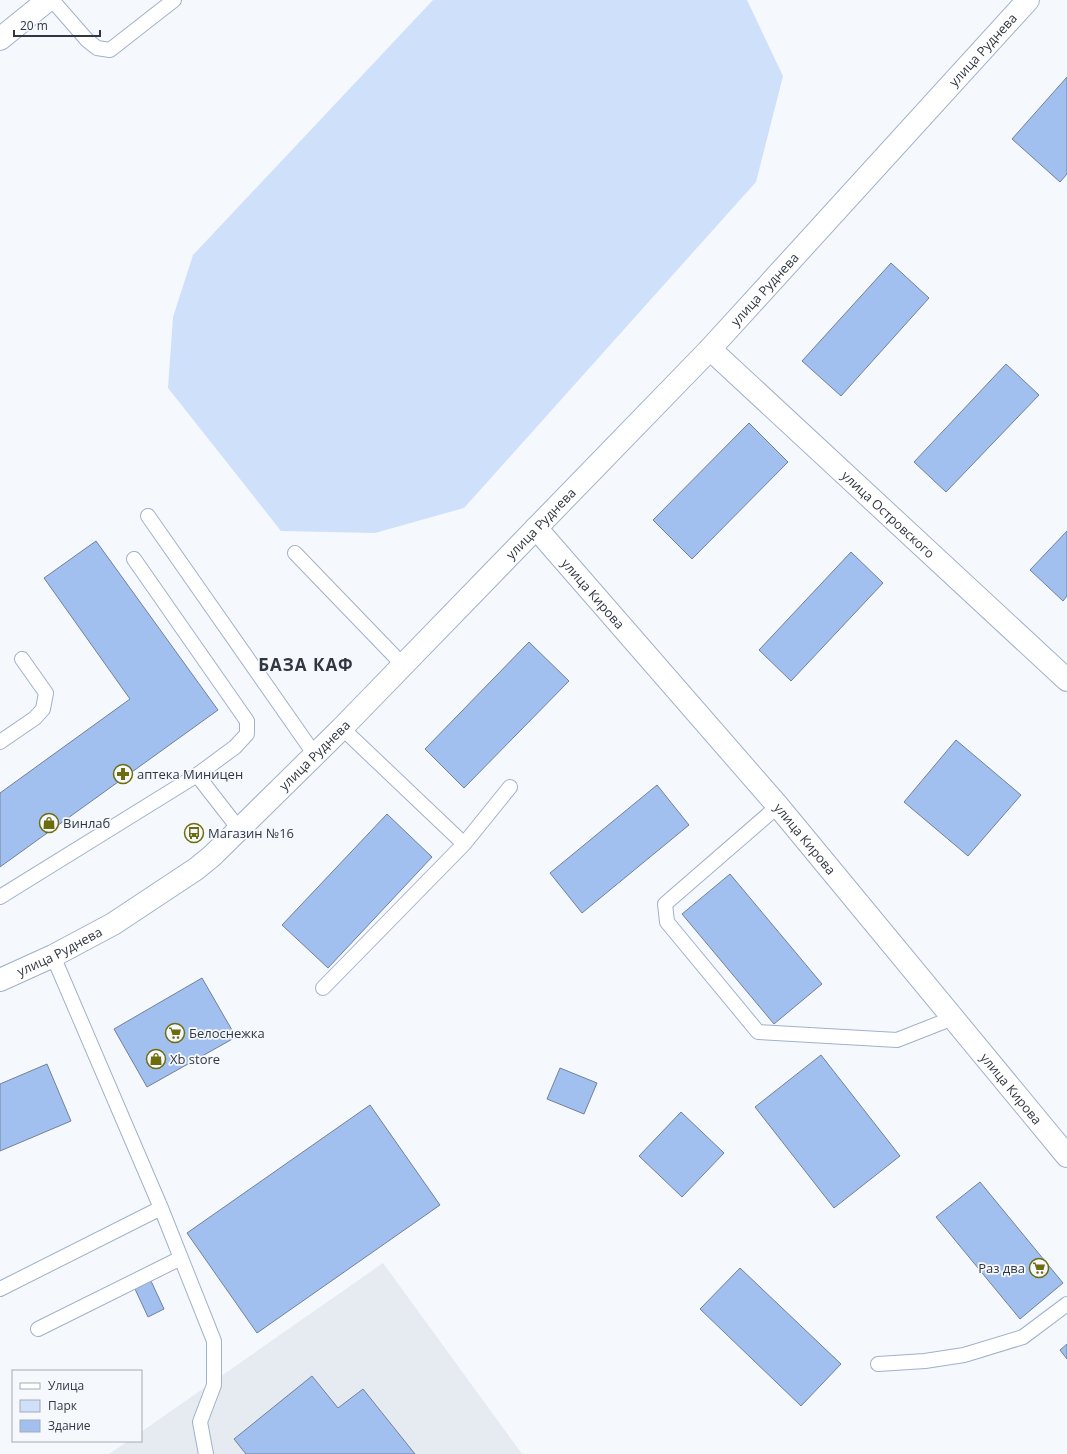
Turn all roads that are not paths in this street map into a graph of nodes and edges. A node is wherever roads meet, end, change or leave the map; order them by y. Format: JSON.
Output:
{"nodes":[{"id":1,"x":48,"y":0,"type":"edge"},
{"id":2,"x":52,"y":0,"type":"edge"},
{"id":3,"x":174,"y":0,"type":"edge"},
{"id":4,"x":1028,"y":0,"type":"edge"},
{"id":5,"x":0,"y":39,"type":"edge"},
{"id":6,"x":710,"y":349,"type":"junction"},
{"id":7,"x":148,"y":516,"type":"dead end"},
{"id":8,"x":536,"y":528,"type":"junction"},
{"id":9,"x":295,"y":553,"type":"dead end"},
{"id":10,"x":134,"y":559,"type":"dead end"},
{"id":11,"x":22,"y":659,"type":"dead end"},
{"id":12,"x":403,"y":665,"type":"junction"},
{"id":13,"x":1067,"y":680,"type":"edge"},
{"id":14,"x":342,"y":728,"type":"junction"},
{"id":15,"x":0,"y":742,"type":"edge"},
{"id":16,"x":315,"y":755,"type":"junction"},
{"id":17,"x":198,"y":775,"type":"junction"},
{"id":18,"x":510,"y":787,"type":"dead end"},
{"id":19,"x":778,"y":806,"type":"junction"},
{"id":20,"x":239,"y":829,"type":"junction"},
{"id":21,"x":464,"y":844,"type":"junction"},
{"id":22,"x":0,"y":897,"type":"edge"},
{"id":23,"x":53,"y":956,"type":"junction"},
{"id":24,"x":0,"y":980,"type":"edge"},
{"id":25,"x":323,"y":988,"type":"dead end"},
{"id":26,"x":953,"y":1018,"type":"junction"},
{"id":27,"x":1067,"y":1156,"type":"edge"},
{"id":28,"x":161,"y":1208,"type":"junction"},
{"id":29,"x":181,"y":1258,"type":"junction"},
{"id":30,"x":0,"y":1289,"type":"edge"},
{"id":31,"x":1067,"y":1304,"type":"edge"},
{"id":32,"x":38,"y":1329,"type":"dead end"},
{"id":33,"x":878,"y":1364,"type":"dead end"},
{"id":34,"x":206,"y":1454,"type":"edge"}],
"edges":[{"from":1,"to":5,"type":"main road"},
{"from":2,"to":3,"type":"lane"},
{"from":4,"to":6,"type":"main road","name":"улица Руднева"},
{"from":6,"to":8,"type":"main road","name":"улица Руднева"},
{"from":6,"to":13,"type":"main road","name":"улица Островского"},
{"from":7,"to":16,"type":"lane"},
{"from":8,"to":12,"type":"main road","name":"улица Руднева"},
{"from":8,"to":19,"type":"main road","name":"улица Кирова"},
{"from":9,"to":12,"type":"lane"},
{"from":10,"to":17,"type":"lane"},
{"from":11,"to":15,"type":"lane"},
{"from":12,"to":14,"type":"main road","name":"улица Руднева"},
{"from":14,"to":16,"type":"main road","name":"улица Руднева"},
{"from":14,"to":21,"type":"lane"},
{"from":16,"to":20,"type":"main road","name":"улица Руднева"},
{"from":17,"to":20,"type":"lane"},
{"from":17,"to":22,"type":"lane"},
{"from":18,"to":21,"type":"lane"},
{"from":19,"to":26,"type":"main road","name":"улица Кирова"},
{"from":19,"to":26,"type":"lane"},
{"from":20,"to":23,"type":"main road","name":"улица Руднева"},
{"from":21,"to":25,"type":"lane"},
{"from":23,"to":24,"type":"main road","name":"улица Руднева"},
{"from":23,"to":28,"type":"lane"},
{"from":26,"to":27,"type":"main road","name":"улица Кирова"},
{"from":28,"to":29,"type":"lane"},
{"from":28,"to":30,"type":"lane"},
{"from":29,"to":32,"type":"lane"},
{"from":29,"to":34,"type":"lane"},
{"from":31,"to":33,"type":"lane"}]}
